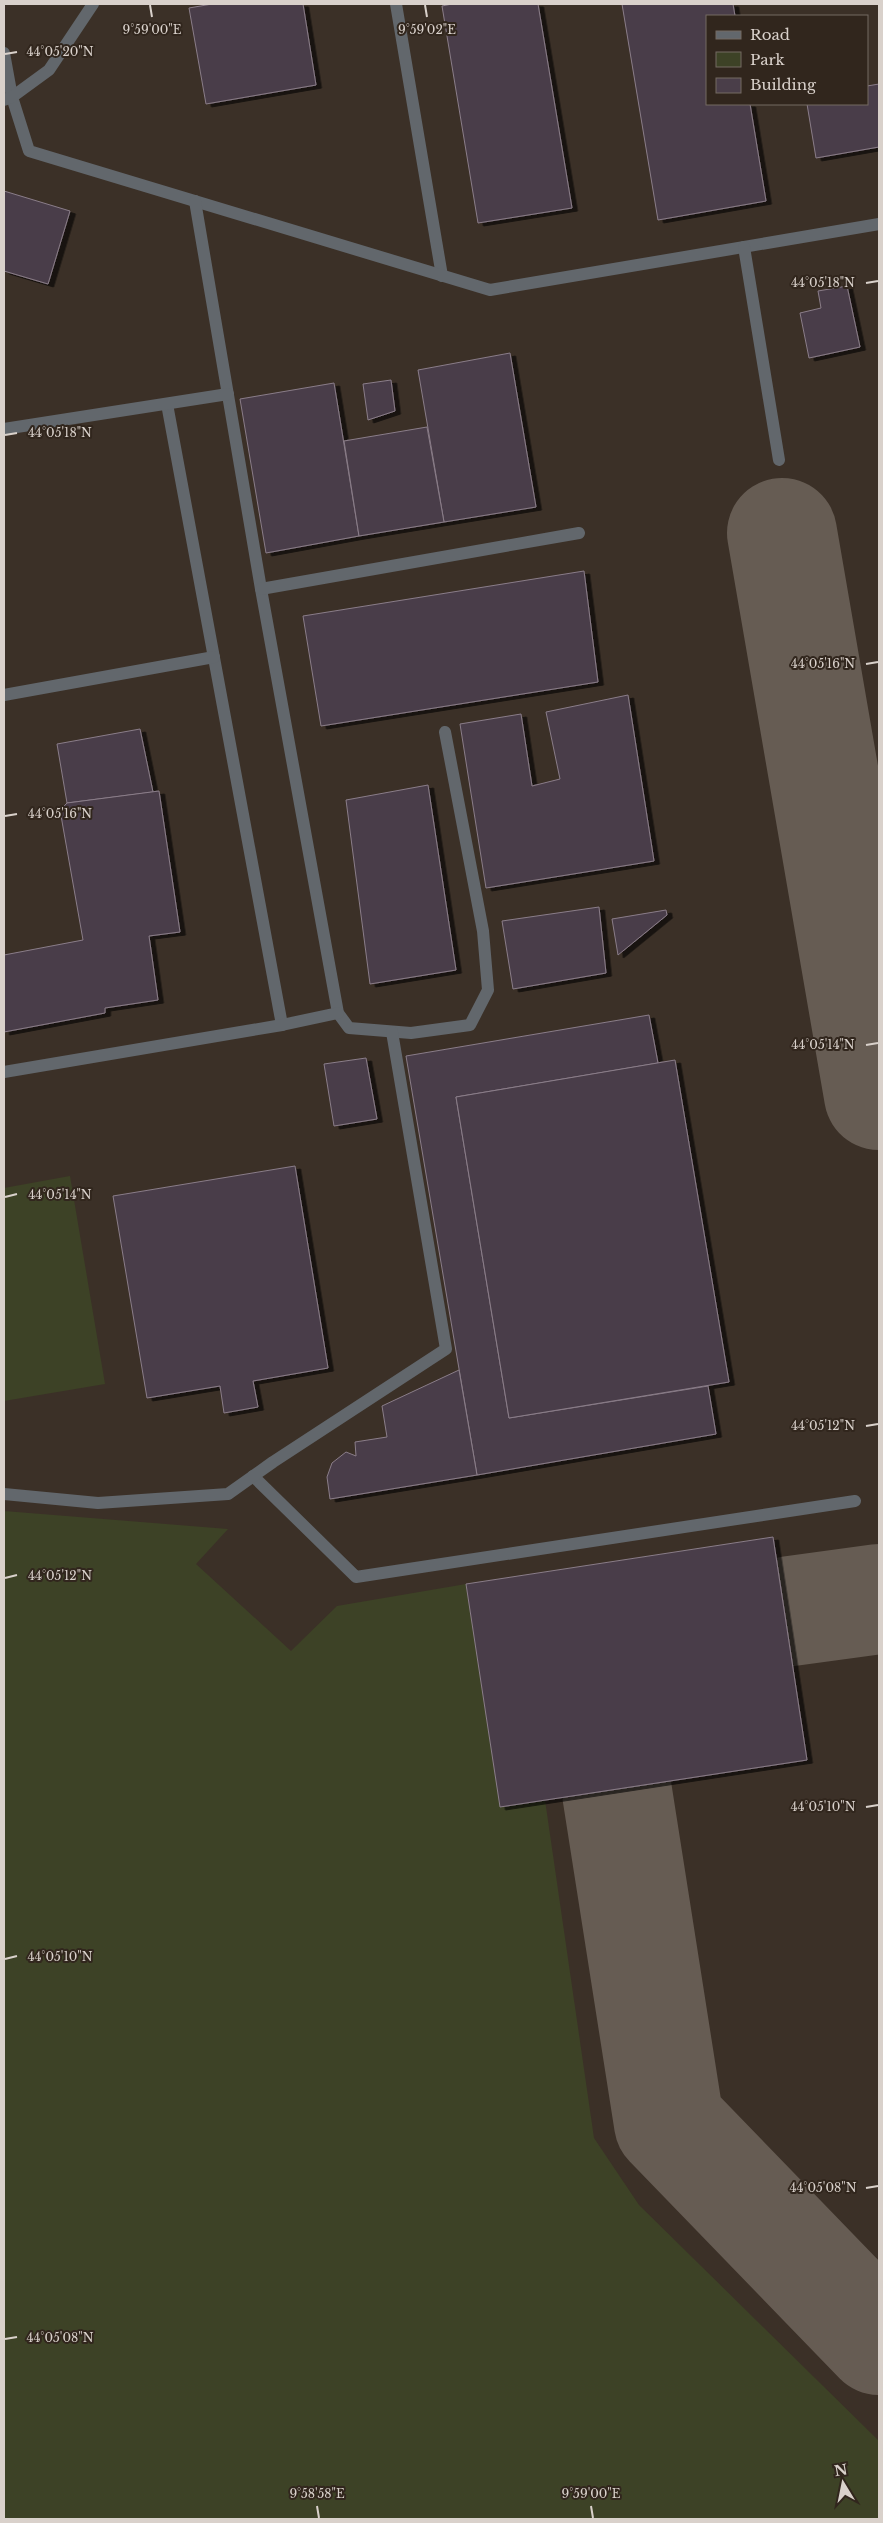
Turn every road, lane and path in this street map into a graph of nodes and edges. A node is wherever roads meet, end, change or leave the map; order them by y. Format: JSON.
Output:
{"nodes":[{"id":1,"x":93,"y":4,"type":"edge"},
{"id":2,"x":396,"y":4,"type":"edge"},
{"id":3,"x":4,"y":53,"type":"edge"},
{"id":4,"x":8,"y":99,"type":"edge"},
{"id":5,"x":195,"y":201,"type":"junction"},
{"id":6,"x":879,"y":224,"type":"edge"},
{"id":7,"x":744,"y":247,"type":"junction"},
{"id":8,"x":442,"y":276,"type":"junction"},
{"id":9,"x":228,"y":394,"type":"junction"},
{"id":10,"x":167,"y":404,"type":"junction"},
{"id":11,"x":4,"y":429,"type":"edge"},
{"id":12,"x":778,"y":460,"type":"dead end"},
{"id":13,"x":579,"y":533,"type":"dead end"},
{"id":14,"x":261,"y":590,"type":"junction"},
{"id":15,"x":214,"y":657,"type":"junction"},
{"id":16,"x":4,"y":695,"type":"edge"},
{"id":17,"x":445,"y":732,"type":"dead end"},
{"id":18,"x":338,"y":1013,"type":"junction"},
{"id":19,"x":282,"y":1024,"type":"junction"},
{"id":20,"x":392,"y":1032,"type":"junction"},
{"id":21,"x":4,"y":1072,"type":"edge"},
{"id":22,"x":253,"y":1476,"type":"junction"},
{"id":23,"x":4,"y":1494,"type":"edge"},
{"id":24,"x":855,"y":1501,"type":"dead end"}],
"edges":[{"from":1,"to":4,"type":"lane"},
{"from":2,"to":8,"type":"lane"},
{"from":3,"to":4,"type":"lane"},
{"from":4,"to":5,"type":"lane"},
{"from":5,"to":8,"type":"lane"},
{"from":5,"to":9,"type":"lane"},
{"from":6,"to":7,"type":"lane"},
{"from":7,"to":8,"type":"lane"},
{"from":7,"to":12,"type":"lane"},
{"from":9,"to":10,"type":"lane"},
{"from":9,"to":14,"type":"lane"},
{"from":10,"to":11,"type":"lane"},
{"from":10,"to":15,"type":"lane"},
{"from":13,"to":14,"type":"lane"},
{"from":14,"to":18,"type":"lane"},
{"from":15,"to":16,"type":"lane"},
{"from":15,"to":19,"type":"lane"},
{"from":17,"to":20,"type":"lane"},
{"from":18,"to":19,"type":"lane"},
{"from":18,"to":20,"type":"lane"},
{"from":19,"to":21,"type":"lane"},
{"from":20,"to":22,"type":"lane"},
{"from":22,"to":23,"type":"lane"},
{"from":22,"to":24,"type":"lane"}]}
